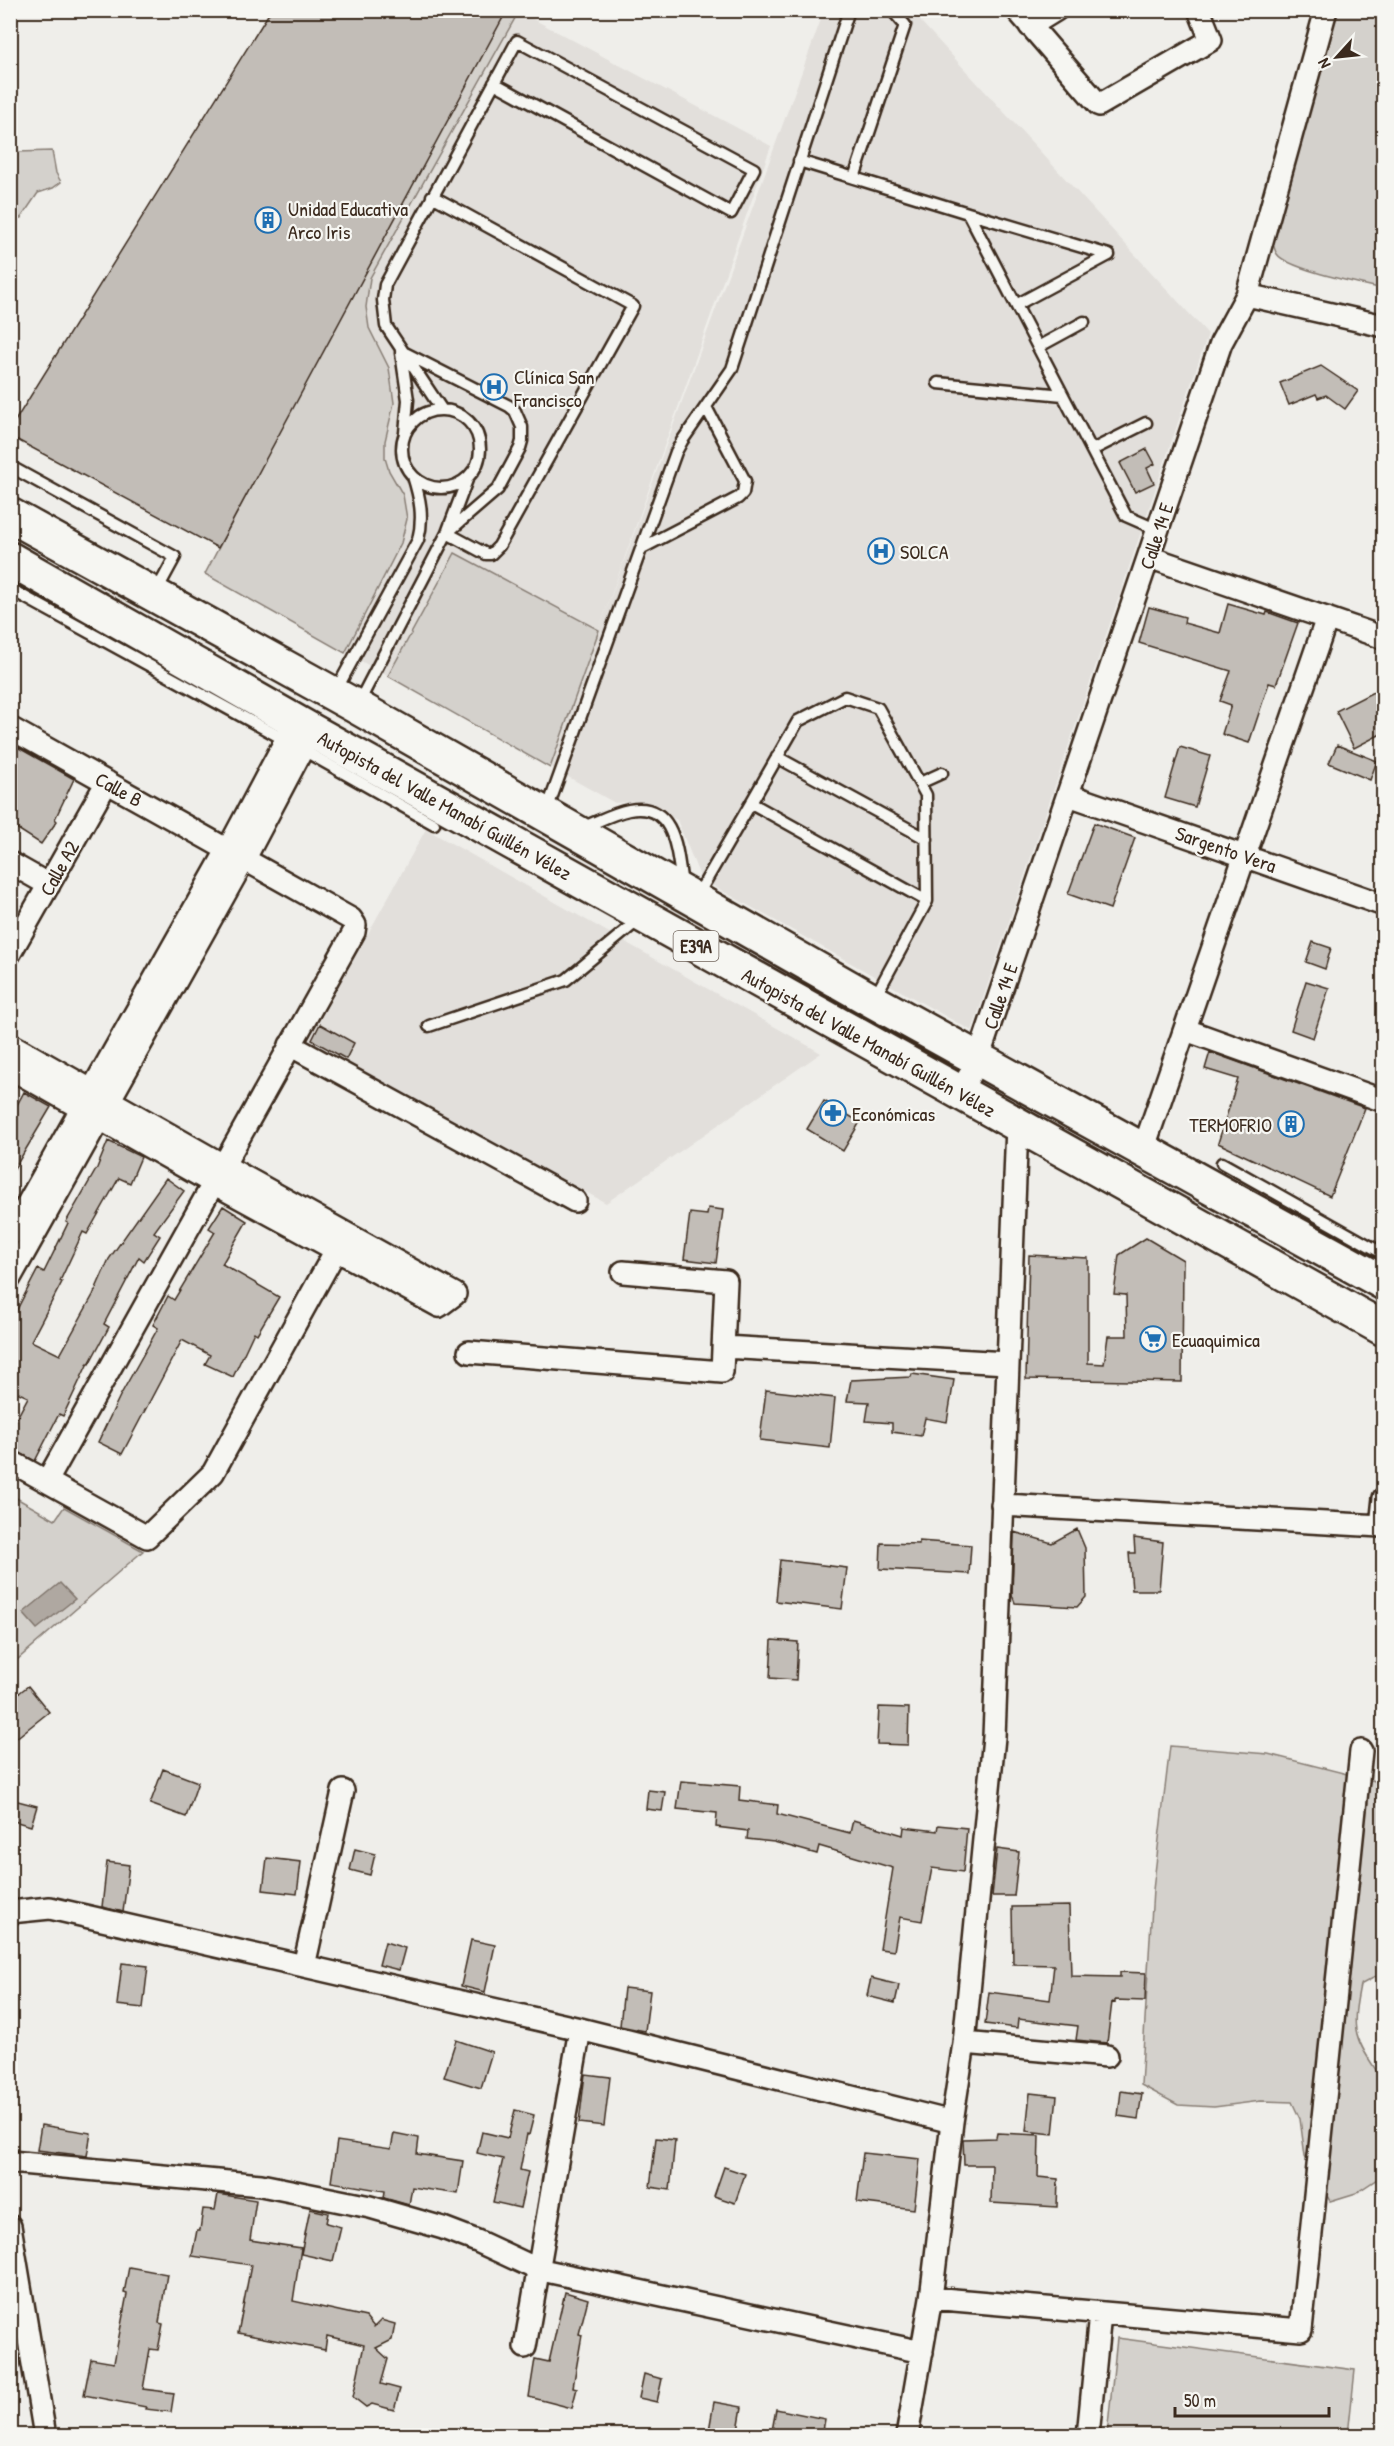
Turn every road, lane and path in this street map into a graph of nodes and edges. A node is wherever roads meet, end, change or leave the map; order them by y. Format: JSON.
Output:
{"nodes":[{"id":1,"x":849,"y":10,"type":"edge"},
{"id":2,"x":892,"y":10,"type":"edge"},
{"id":3,"x":1056,"y":10,"type":"edge"},
{"id":4,"x":1199,"y":10,"type":"edge"},
{"id":5,"x":1326,"y":10,"type":"edge"},
{"id":6,"x":1024,"y":18,"type":"edge"},
{"id":7,"x":494,"y":84,"type":"junction"},
{"id":8,"x":799,"y":161,"type":"junction"},
{"id":9,"x":854,"y":178,"type":"junction"},
{"id":10,"x":432,"y":196,"type":"junction"},
{"id":11,"x":969,"y":213,"type":"junction"},
{"id":12,"x":1246,"y":295,"type":"junction"},
{"id":13,"x":1016,"y":304,"type":"junction"},
{"id":14,"x":1084,"y":322,"type":"dead end"},
{"id":15,"x":1383,"y":326,"type":"edge"},
{"id":16,"x":1038,"y":347,"type":"junction"},
{"id":17,"x":400,"y":350,"type":"junction"},
{"id":18,"x":938,"y":383,"type":"dead end"},
{"id":19,"x":1063,"y":395,"type":"junction"},
{"id":20,"x":706,"y":407,"type":"junction"},
{"id":21,"x":442,"y":410,"type":"junction"},
{"id":22,"x":1146,"y":423,"type":"dead end"},
{"id":23,"x":404,"y":440,"type":"junction"},
{"id":24,"x":1092,"y":450,"type":"junction"},
{"id":25,"x":10,"y":471,"type":"edge"},
{"id":26,"x":413,"y":476,"type":"junction"},
{"id":27,"x":468,"y":477,"type":"junction"},
{"id":28,"x":10,"y":514,"type":"edge"},
{"id":29,"x":1158,"y":530,"type":"junction"},
{"id":30,"x":447,"y":533,"type":"junction"},
{"id":31,"x":642,"y":548,"type":"junction"},
{"id":32,"x":1149,"y":557,"type":"junction"},
{"id":33,"x":10,"y":560,"type":"edge"},
{"id":34,"x":10,"y":589,"type":"edge"},
{"id":35,"x":154,"y":594,"type":"junction"},
{"id":36,"x":53,"y":598,"type":"junction"},
{"id":37,"x":1327,"y":618,"type":"junction"},
{"id":38,"x":1383,"y":638,"type":"edge"},
{"id":39,"x":345,"y":700,"type":"junction"},
{"id":40,"x":10,"y":728,"type":"edge"},
{"id":41,"x":299,"y":736,"type":"junction"},
{"id":42,"x":777,"y":757,"type":"junction"},
{"id":43,"x":942,"y":773,"type":"dead end"},
{"id":44,"x":107,"y":782,"type":"junction"},
{"id":45,"x":920,"y":783,"type":"junction"},
{"id":46,"x":1069,"y":795,"type":"junction"},
{"id":47,"x":751,"y":803,"type":"junction"},
{"id":48,"x":546,"y":814,"type":"junction"},
{"id":49,"x":575,"y":831,"type":"junction"},
{"id":50,"x":927,"y":839,"type":"junction"},
{"id":51,"x":236,"y":853,"type":"junction"},
{"id":52,"x":533,"y":854,"type":"junction"},
{"id":53,"x":1246,"y":856,"type":"junction"},
{"id":54,"x":10,"y":863,"type":"edge"},
{"id":55,"x":49,"y":885,"type":"junction"},
{"id":56,"x":689,"y":895,"type":"junction"},
{"id":57,"x":927,"y":901,"type":"junction"},
{"id":58,"x":1383,"y":905,"type":"edge"},
{"id":59,"x":643,"y":916,"type":"junction"},
{"id":60,"x":10,"y":953,"type":"edge"},
{"id":61,"x":873,"y":1001,"type":"junction"},
{"id":62,"x":429,"y":1026,"type":"dead end"},
{"id":63,"x":1186,"y":1030,"type":"junction"},
{"id":64,"x":10,"y":1044,"type":"edge"},
{"id":65,"x":290,"y":1045,"type":"junction"},
{"id":66,"x":978,"y":1059,"type":"junction"},
{"id":67,"x":10,"y":1068,"type":"edge"},
{"id":68,"x":960,"y":1093,"type":"junction"},
{"id":69,"x":1383,"y":1101,"type":"edge"},
{"id":70,"x":95,"y":1104,"type":"junction"},
{"id":71,"x":1017,"y":1125,"type":"junction"},
{"id":72,"x":1143,"y":1150,"type":"junction"},
{"id":73,"x":1222,"y":1163,"type":"dead end"},
{"id":74,"x":218,"y":1174,"type":"junction"},
{"id":75,"x":575,"y":1201,"type":"dead end"},
{"id":76,"x":10,"y":1235,"type":"edge"},
{"id":77,"x":1382,"y":1271,"type":"edge"},
{"id":78,"x":623,"y":1272,"type":"dead end"},
{"id":79,"x":10,"y":1278,"type":"edge"},
{"id":80,"x":1383,"y":1329,"type":"edge"},
{"id":81,"x":724,"y":1347,"type":"junction"},
{"id":82,"x":469,"y":1352,"type":"dead end"},
{"id":83,"x":1007,"y":1363,"type":"junction"},
{"id":84,"x":10,"y":1461,"type":"edge"},
{"id":85,"x":47,"y":1481,"type":"junction"},
{"id":86,"x":1383,"y":1498,"type":"edge"},
{"id":87,"x":1002,"y":1505,"type":"junction"},
{"id":88,"x":1361,"y":1751,"type":"dead end"},
{"id":89,"x":344,"y":1791,"type":"dead end"},
{"id":90,"x":10,"y":1912,"type":"edge"},
{"id":91,"x":304,"y":1966,"type":"junction"},
{"id":92,"x":580,"y":2029,"type":"junction"},
{"id":93,"x":964,"y":2043,"type":"junction"},
{"id":94,"x":1107,"y":2056,"type":"dead end"},
{"id":95,"x":952,"y":2122,"type":"junction"},
{"id":96,"x":10,"y":2162,"type":"edge"},
{"id":97,"x":10,"y":2226,"type":"edge"},
{"id":98,"x":537,"y":2269,"type":"junction"},
{"id":99,"x":931,"y":2298,"type":"junction"},
{"id":100,"x":1100,"y":2314,"type":"junction"},
{"id":101,"x":525,"y":2347,"type":"dead end"},
{"id":102,"x":922,"y":2352,"type":"junction"},
{"id":103,"x":45,"y":2436,"type":"edge"},
{"id":104,"x":907,"y":2436,"type":"edge"},
{"id":105,"x":1088,"y":2436,"type":"edge"}],
"edges":[{"from":1,"to":8,"type":"lane"},
{"from":2,"to":9,"type":"lane"},
{"from":3,"to":6,"type":"street"},
{"from":4,"to":6,"type":"street"},
{"from":5,"to":12,"type":"street","name":"Calle 14 E"},
{"from":7,"to":7,"type":"lane"},
{"from":7,"to":10,"type":"lane"},
{"from":8,"to":9,"type":"lane"},
{"from":8,"to":20,"type":"lane"},
{"from":9,"to":11,"type":"lane"},
{"from":10,"to":17,"type":"lane"},
{"from":10,"to":30,"type":"lane"},
{"from":11,"to":13,"type":"lane"},
{"from":11,"to":13,"type":"lane"},
{"from":12,"to":15,"type":"street"},
{"from":12,"to":29,"type":"street","name":"Calle 14 E"},
{"from":13,"to":16,"type":"lane"},
{"from":14,"to":16,"type":"lane"},
{"from":16,"to":19,"type":"lane"},
{"from":17,"to":21,"type":"lane"},
{"from":17,"to":23,"type":"lane"},
{"from":17,"to":30,"type":"lane"},
{"from":18,"to":19,"type":"lane"},
{"from":19,"to":24,"type":"lane"},
{"from":20,"to":31,"type":"lane"},
{"from":20,"to":31,"type":"lane"},
{"from":21,"to":23,"type":"lane"},
{"from":21,"to":27,"type":"lane"},
{"from":22,"to":24,"type":"lane"},
{"from":23,"to":26,"type":"lane"},
{"from":24,"to":29,"type":"lane"},
{"from":25,"to":35,"type":"lane"},
{"from":26,"to":27,"type":"lane"},
{"from":26,"to":39,"type":"lane"},
{"from":27,"to":30,"type":"lane"},
{"from":28,"to":35,"type":"main road","name":"Autopista del Valle Manabí Guillén Vélez","number":"E39A"},
{"from":29,"to":32,"type":"street","name":"Calle 14 E"},
{"from":30,"to":39,"type":"lane"},
{"from":31,"to":48,"type":"lane"},
{"from":32,"to":37,"type":"street"},
{"from":32,"to":46,"type":"street","name":"Calle 14 E"},
{"from":33,"to":36,"type":"main road","name":"Autopista del Valle Manabí Guillén Vélez","number":"E39A"},
{"from":34,"to":36,"type":"lane"},
{"from":35,"to":39,"type":"main road","name":"Autopista del Valle Manabí Guillén Vélez","number":"E39A"},
{"from":36,"to":41,"type":"main road","name":"Autopista del Valle Manabí Guillén Vélez","number":"E39A"},
{"from":37,"to":38,"type":"street"},
{"from":37,"to":53,"type":"street"},
{"from":39,"to":48,"type":"main road","name":"Autopista del Valle Manabí Guillén Vélez","number":"E39A"},
{"from":40,"to":44,"type":"street","name":"Calle B"},
{"from":41,"to":51,"type":"street"},
{"from":41,"to":52,"type":"main road","name":"Autopista del Valle Manabí Guillén Vélez","number":"E39A"},
{"from":42,"to":45,"type":"lane"},
{"from":42,"to":47,"type":"lane"},
{"from":42,"to":50,"type":"lane"},
{"from":43,"to":45,"type":"lane"},
{"from":44,"to":51,"type":"street","name":"Calle B"},
{"from":44,"to":55,"type":"street","name":"Calle A2"},
{"from":45,"to":50,"type":"lane"},
{"from":46,"to":53,"type":"street","name":"Sargento Vera"},
{"from":46,"to":66,"type":"street","name":"Calle 14 E"},
{"from":47,"to":56,"type":"lane"},
{"from":47,"to":57,"type":"lane"},
{"from":48,"to":49,"type":"main road","name":"Autopista del Valle Manabí Guillén Vélez","number":"E39A"},
{"from":48,"to":52,"type":"main road"},
{"from":49,"to":56,"type":"main road","name":"Autopista del Valle Manabí Guillén Vélez","number":"E39A"},
{"from":49,"to":56,"type":"lane"},
{"from":50,"to":57,"type":"lane"},
{"from":51,"to":65,"type":"street","name":"Calle B"},
{"from":51,"to":70,"type":"street"},
{"from":52,"to":59,"type":"main road","name":"Autopista del Valle Manabí Guillén Vélez","number":"E39A"},
{"from":53,"to":58,"type":"street","name":"Sargento Vera"},
{"from":53,"to":63,"type":"street"},
{"from":54,"to":55,"type":"street"},
{"from":55,"to":60,"type":"street","name":"Calle A2"},
{"from":56,"to":61,"type":"main road","name":"Autopista del Valle Manabí Guillén Vélez","number":"E39A"},
{"from":57,"to":61,"type":"lane"},
{"from":59,"to":62,"type":"lane"},
{"from":59,"to":68,"type":"main road","name":"Autopista del Valle Manabí Guillén Vélez","number":"E39A"},
{"from":61,"to":66,"type":"main road","name":"Autopista del Valle Manabí Guillén Vélez","number":"E39A"},
{"from":63,"to":69,"type":"street"},
{"from":63,"to":72,"type":"street"},
{"from":64,"to":70,"type":"street"},
{"from":65,"to":74,"type":"street"},
{"from":65,"to":75,"type":"street"},
{"from":66,"to":68,"type":"street","name":"Calle 14 E"},
{"from":66,"to":72,"type":"main road","name":"Autopista del Valle Manabí Guillén Vélez","number":"E39A"},
{"from":67,"to":70,"type":"street"},
{"from":68,"to":71,"type":"main road","name":"Autopista del Valle Manabí Guillén Vélez","number":"E39A"},
{"from":70,"to":74,"type":"street"},
{"from":70,"to":76,"type":"street"},
{"from":70,"to":79,"type":"street"},
{"from":71,"to":80,"type":"main road","name":"Autopista del Valle Manabí Guillén Vélez","number":"E39A"},
{"from":71,"to":83,"type":"street"},
{"from":72,"to":77,"type":"main road","name":"Autopista del Valle Manabí Guillén Vélez","number":"E39A"},
{"from":73,"to":77,"type":"lane"},
{"from":74,"to":85,"type":"street"},
{"from":74,"to":85,"type":"street"},
{"from":78,"to":81,"type":"street"},
{"from":81,"to":82,"type":"street"},
{"from":81,"to":83,"type":"street"},
{"from":83,"to":87,"type":"street"},
{"from":84,"to":85,"type":"street"},
{"from":86,"to":87,"type":"street"},
{"from":87,"to":93,"type":"street"},
{"from":88,"to":100,"type":"street"},
{"from":89,"to":91,"type":"street"},
{"from":90,"to":91,"type":"street"},
{"from":91,"to":92,"type":"street"},
{"from":92,"to":95,"type":"street"},
{"from":92,"to":98,"type":"street"},
{"from":93,"to":94,"type":"street"},
{"from":93,"to":95,"type":"street"},
{"from":95,"to":99,"type":"street"},
{"from":96,"to":98,"type":"street"},
{"from":97,"to":103,"type":"street"},
{"from":98,"to":101,"type":"street"},
{"from":98,"to":102,"type":"street"},
{"from":99,"to":100,"type":"street"},
{"from":99,"to":102,"type":"street"},
{"from":100,"to":105,"type":"street"},
{"from":102,"to":104,"type":"street"}]}
